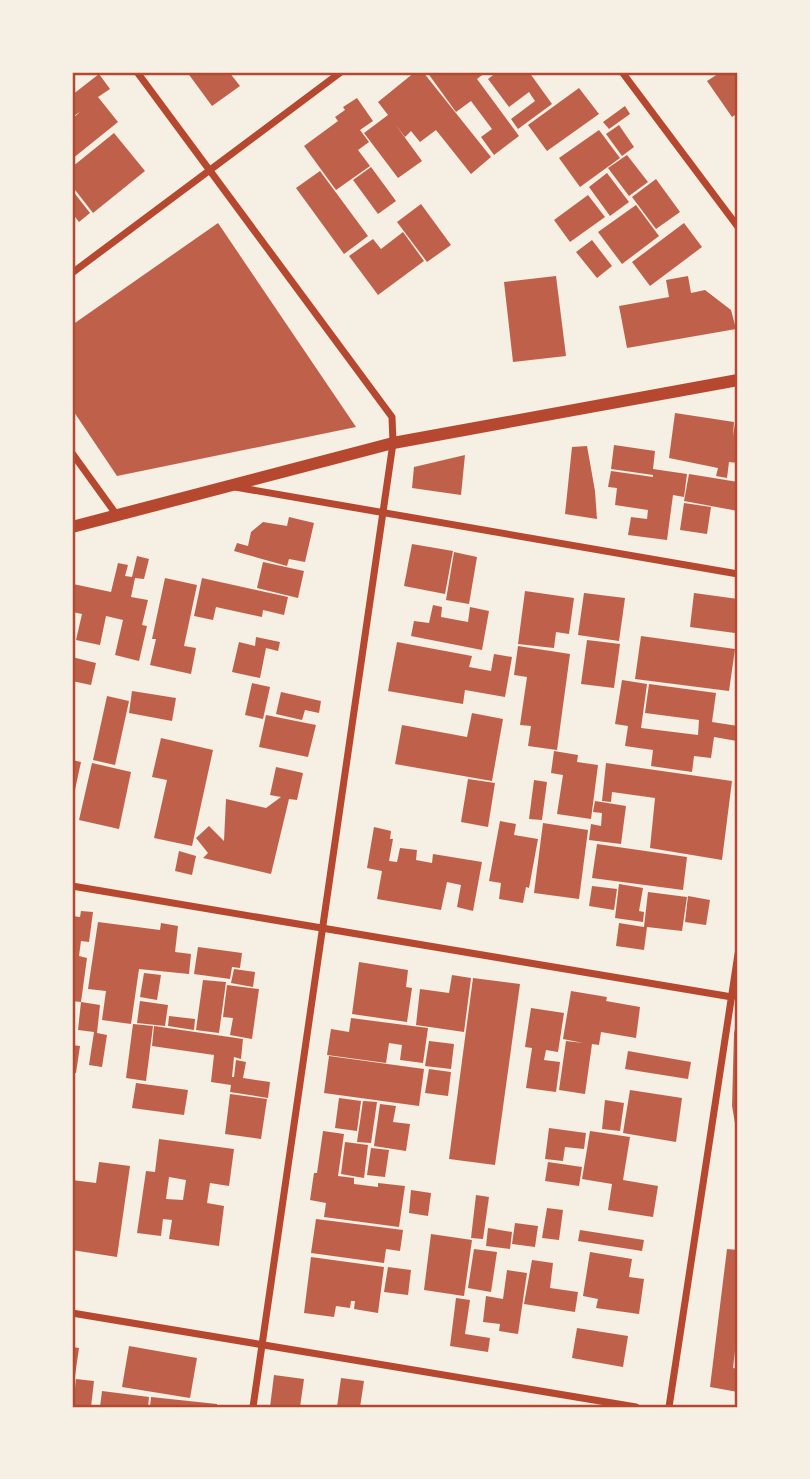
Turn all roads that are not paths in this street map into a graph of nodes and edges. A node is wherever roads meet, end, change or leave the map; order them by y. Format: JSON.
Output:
{"nodes":[{"id":1,"x":136,"y":72,"type":"edge"},
{"id":2,"x":341,"y":72,"type":"edge"},
{"id":3,"x":622,"y":72,"type":"edge"},
{"id":4,"x":209,"y":170,"type":"junction"},
{"id":5,"x":738,"y":227,"type":"edge"},
{"id":6,"x":72,"y":273,"type":"edge"},
{"id":7,"x":738,"y":380,"type":"edge"},
{"id":8,"x":393,"y":443,"type":"junction"},
{"id":9,"x":72,"y":453,"type":"edge"},
{"id":10,"x":227,"y":486,"type":"junction"},
{"id":11,"x":116,"y":514,"type":"junction"},
{"id":12,"x":383,"y":514,"type":"junction"},
{"id":13,"x":72,"y":527,"type":"edge"},
{"id":14,"x":738,"y":574,"type":"edge"},
{"id":15,"x":72,"y":886,"type":"edge"},
{"id":16,"x":323,"y":929,"type":"junction"},
{"id":17,"x":738,"y":954,"type":"edge"},
{"id":18,"x":732,"y":997,"type":"junction"},
{"id":19,"x":72,"y":1312,"type":"edge"},
{"id":20,"x":262,"y":1345,"type":"junction"},
{"id":21,"x":253,"y":1407,"type":"edge"},
{"id":22,"x":636,"y":1407,"type":"edge"},
{"id":23,"x":669,"y":1407,"type":"edge"}],
"edges":[{"from":1,"to":4,"type":"street"},
{"from":2,"to":4,"type":"street"},
{"from":3,"to":5,"type":"street"},
{"from":4,"to":6,"type":"street"},
{"from":4,"to":8,"type":"street"},
{"from":7,"to":8,"type":"street"},
{"from":8,"to":10,"type":"street"},
{"from":8,"to":12,"type":"street"},
{"from":9,"to":11,"type":"street"},
{"from":10,"to":11,"type":"street"},
{"from":10,"to":12,"type":"street"},
{"from":11,"to":13,"type":"street"},
{"from":12,"to":14,"type":"street"},
{"from":12,"to":16,"type":"street"},
{"from":15,"to":16,"type":"street"},
{"from":16,"to":18,"type":"street"},
{"from":16,"to":20,"type":"street"},
{"from":17,"to":18,"type":"street"},
{"from":18,"to":23,"type":"street"},
{"from":19,"to":20,"type":"street"},
{"from":20,"to":21,"type":"street"},
{"from":20,"to":22,"type":"street"}]}
